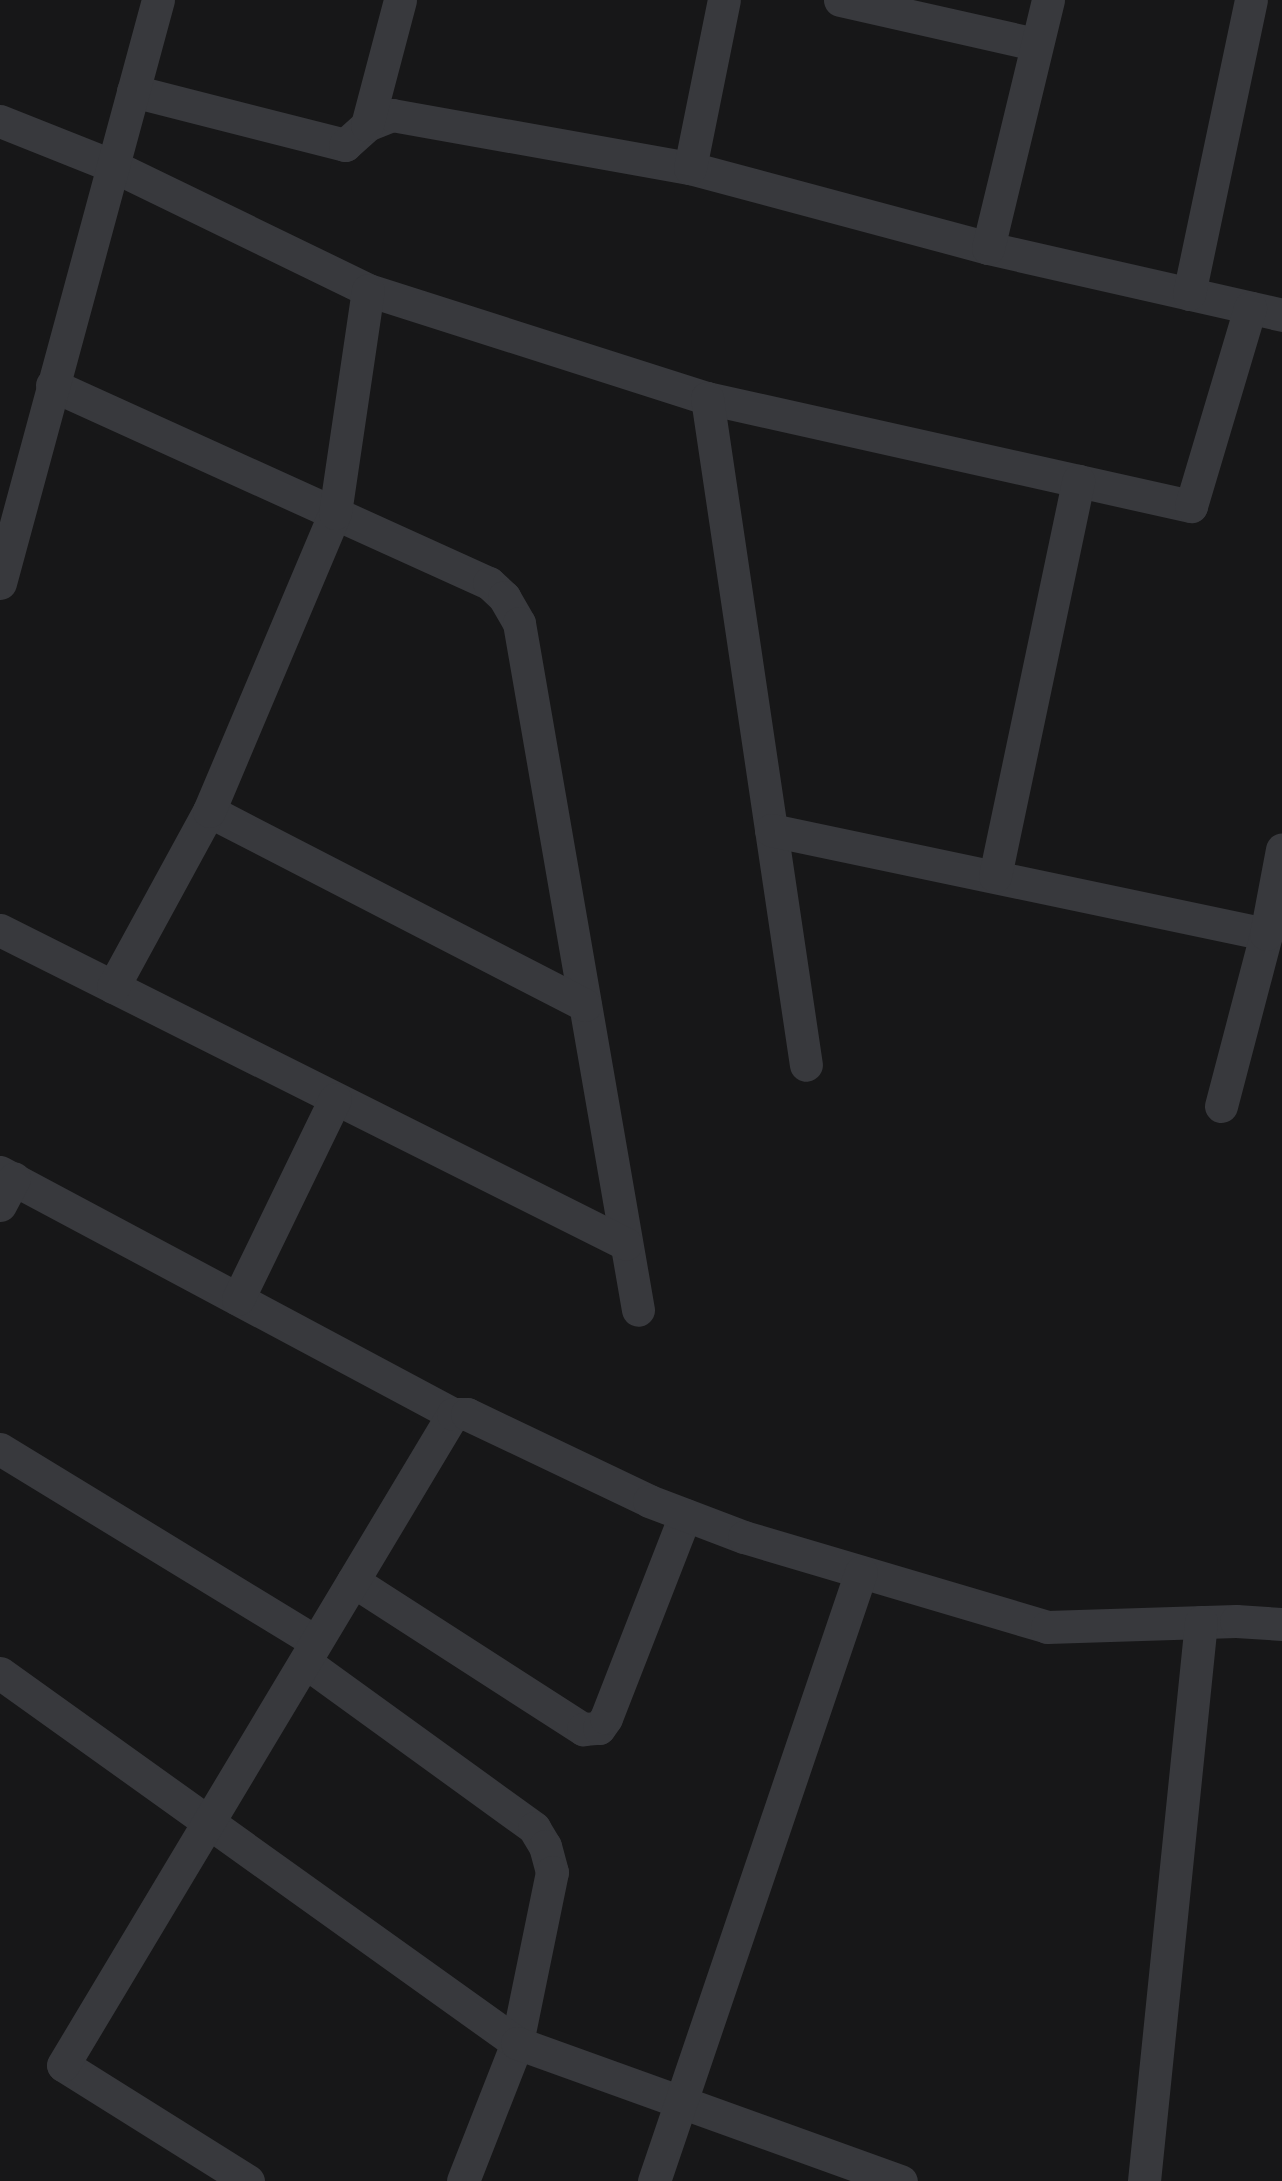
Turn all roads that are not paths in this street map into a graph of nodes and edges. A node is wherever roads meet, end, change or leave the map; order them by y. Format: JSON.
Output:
{"nodes":[{"id":1,"x":158,"y":0,"type":"edge"},
{"id":2,"x":400,"y":0,"type":"edge"},
{"id":3,"x":724,"y":0,"type":"edge"},
{"id":4,"x":840,"y":0,"type":"edge"},
{"id":5,"x":1048,"y":0,"type":"edge"},
{"id":6,"x":1251,"y":0,"type":"edge"},
{"id":7,"x":1036,"y":44,"type":"junction"},
{"id":8,"x":133,"y":91,"type":"junction"},
{"id":9,"x":0,"y":121,"type":"edge"},
{"id":10,"x":367,"y":125,"type":"junction"},
{"id":11,"x":113,"y":166,"type":"junction"},
{"id":12,"x":690,"y":168,"type":"junction"},
{"id":13,"x":988,"y":248,"type":"junction"},
{"id":14,"x":368,"y":290,"type":"junction"},
{"id":15,"x":1189,"y":294,"type":"junction"},
{"id":16,"x":1266,"y":311,"type":"edge"},
{"id":17,"x":52,"y":385,"type":"junction"},
{"id":18,"x":707,"y":398,"type":"junction"},
{"id":19,"x":1078,"y":481,"type":"junction"},
{"id":20,"x":335,"y":513,"type":"junction"},
{"id":21,"x":0,"y":583,"type":"edge"},
{"id":22,"x":209,"y":811,"type":"junction"},
{"id":23,"x":771,"y":830,"type":"junction"},
{"id":24,"x":1282,"y":849,"type":"edge"},
{"id":25,"x":995,"y":876,"type":"junction"},
{"id":26,"x":0,"y":930,"type":"edge"},
{"id":27,"x":1266,"y":934,"type":"junction"},
{"id":28,"x":113,"y":987,"type":"junction"},
{"id":29,"x":585,"y":1005,"type":"junction"},
{"id":30,"x":806,"y":1065,"type":"dead end"},
{"id":31,"x":335,"y":1098,"type":"junction"},
{"id":32,"x":1221,"y":1106,"type":"dead end"},
{"id":33,"x":5,"y":1185,"type":"edge"},
{"id":34,"x":626,"y":1244,"type":"junction"},
{"id":35,"x":238,"y":1299,"type":"junction"},
{"id":36,"x":638,"y":1310,"type":"dead end"},
{"id":37,"x":453,"y":1414,"type":"junction"},
{"id":38,"x":0,"y":1449,"type":"edge"},
{"id":39,"x":685,"y":1515,"type":"junction"},
{"id":40,"x":861,"y":1572,"type":"junction"},
{"id":41,"x":353,"y":1581,"type":"junction"},
{"id":42,"x":1201,"y":1622,"type":"junction"},
{"id":43,"x":1282,"y":1624,"type":"edge"},
{"id":44,"x":310,"y":1652,"type":"junction"},
{"id":45,"x":0,"y":1673,"type":"edge"},
{"id":46,"x":210,"y":1820,"type":"junction"},
{"id":47,"x":517,"y":2043,"type":"junction"},
{"id":48,"x":681,"y":2102,"type":"junction"},
{"id":49,"x":247,"y":2181,"type":"edge"},
{"id":50,"x":463,"y":2181,"type":"edge"},
{"id":51,"x":654,"y":2181,"type":"edge"},
{"id":52,"x":901,"y":2181,"type":"edge"},
{"id":53,"x":1144,"y":2181,"type":"edge"}],
"edges":[{"from":1,"to":8,"type":"street"},
{"from":2,"to":10,"type":"street"},
{"from":3,"to":12,"type":"street"},
{"from":4,"to":7,"type":"street"},
{"from":5,"to":7,"type":"street"},
{"from":6,"to":15,"type":"street"},
{"from":7,"to":13,"type":"street"},
{"from":8,"to":10,"type":"street"},
{"from":8,"to":11,"type":"street"},
{"from":9,"to":11,"type":"street"},
{"from":10,"to":12,"type":"street"},
{"from":11,"to":14,"type":"street"},
{"from":11,"to":17,"type":"street"},
{"from":12,"to":13,"type":"street"},
{"from":13,"to":15,"type":"street"},
{"from":14,"to":18,"type":"street"},
{"from":14,"to":20,"type":"street"},
{"from":15,"to":16,"type":"street"},
{"from":16,"to":19,"type":"street"},
{"from":17,"to":20,"type":"street"},
{"from":17,"to":21,"type":"street"},
{"from":18,"to":19,"type":"street"},
{"from":18,"to":23,"type":"street"},
{"from":19,"to":25,"type":"street"},
{"from":20,"to":22,"type":"street"},
{"from":20,"to":29,"type":"street"},
{"from":22,"to":28,"type":"street"},
{"from":22,"to":29,"type":"street"},
{"from":23,"to":25,"type":"street"},
{"from":23,"to":30,"type":"street"},
{"from":24,"to":27,"type":"street"},
{"from":25,"to":27,"type":"street"},
{"from":26,"to":28,"type":"street"},
{"from":27,"to":32,"type":"street"},
{"from":28,"to":31,"type":"street"},
{"from":29,"to":34,"type":"street"},
{"from":31,"to":34,"type":"street"},
{"from":31,"to":35,"type":"street"},
{"from":33,"to":35,"type":"street"},
{"from":34,"to":36,"type":"street"},
{"from":35,"to":37,"type":"street"},
{"from":37,"to":39,"type":"street"},
{"from":37,"to":41,"type":"street"},
{"from":38,"to":44,"type":"street"},
{"from":39,"to":40,"type":"street"},
{"from":39,"to":41,"type":"street"},
{"from":40,"to":42,"type":"street"},
{"from":40,"to":48,"type":"street"},
{"from":41,"to":44,"type":"street"},
{"from":42,"to":43,"type":"street"},
{"from":42,"to":53,"type":"street"},
{"from":44,"to":46,"type":"street"},
{"from":44,"to":47,"type":"street"},
{"from":45,"to":46,"type":"street"},
{"from":46,"to":47,"type":"street"},
{"from":46,"to":49,"type":"street"},
{"from":47,"to":48,"type":"street"},
{"from":47,"to":50,"type":"street"},
{"from":48,"to":51,"type":"street"},
{"from":48,"to":52,"type":"street"}]}
